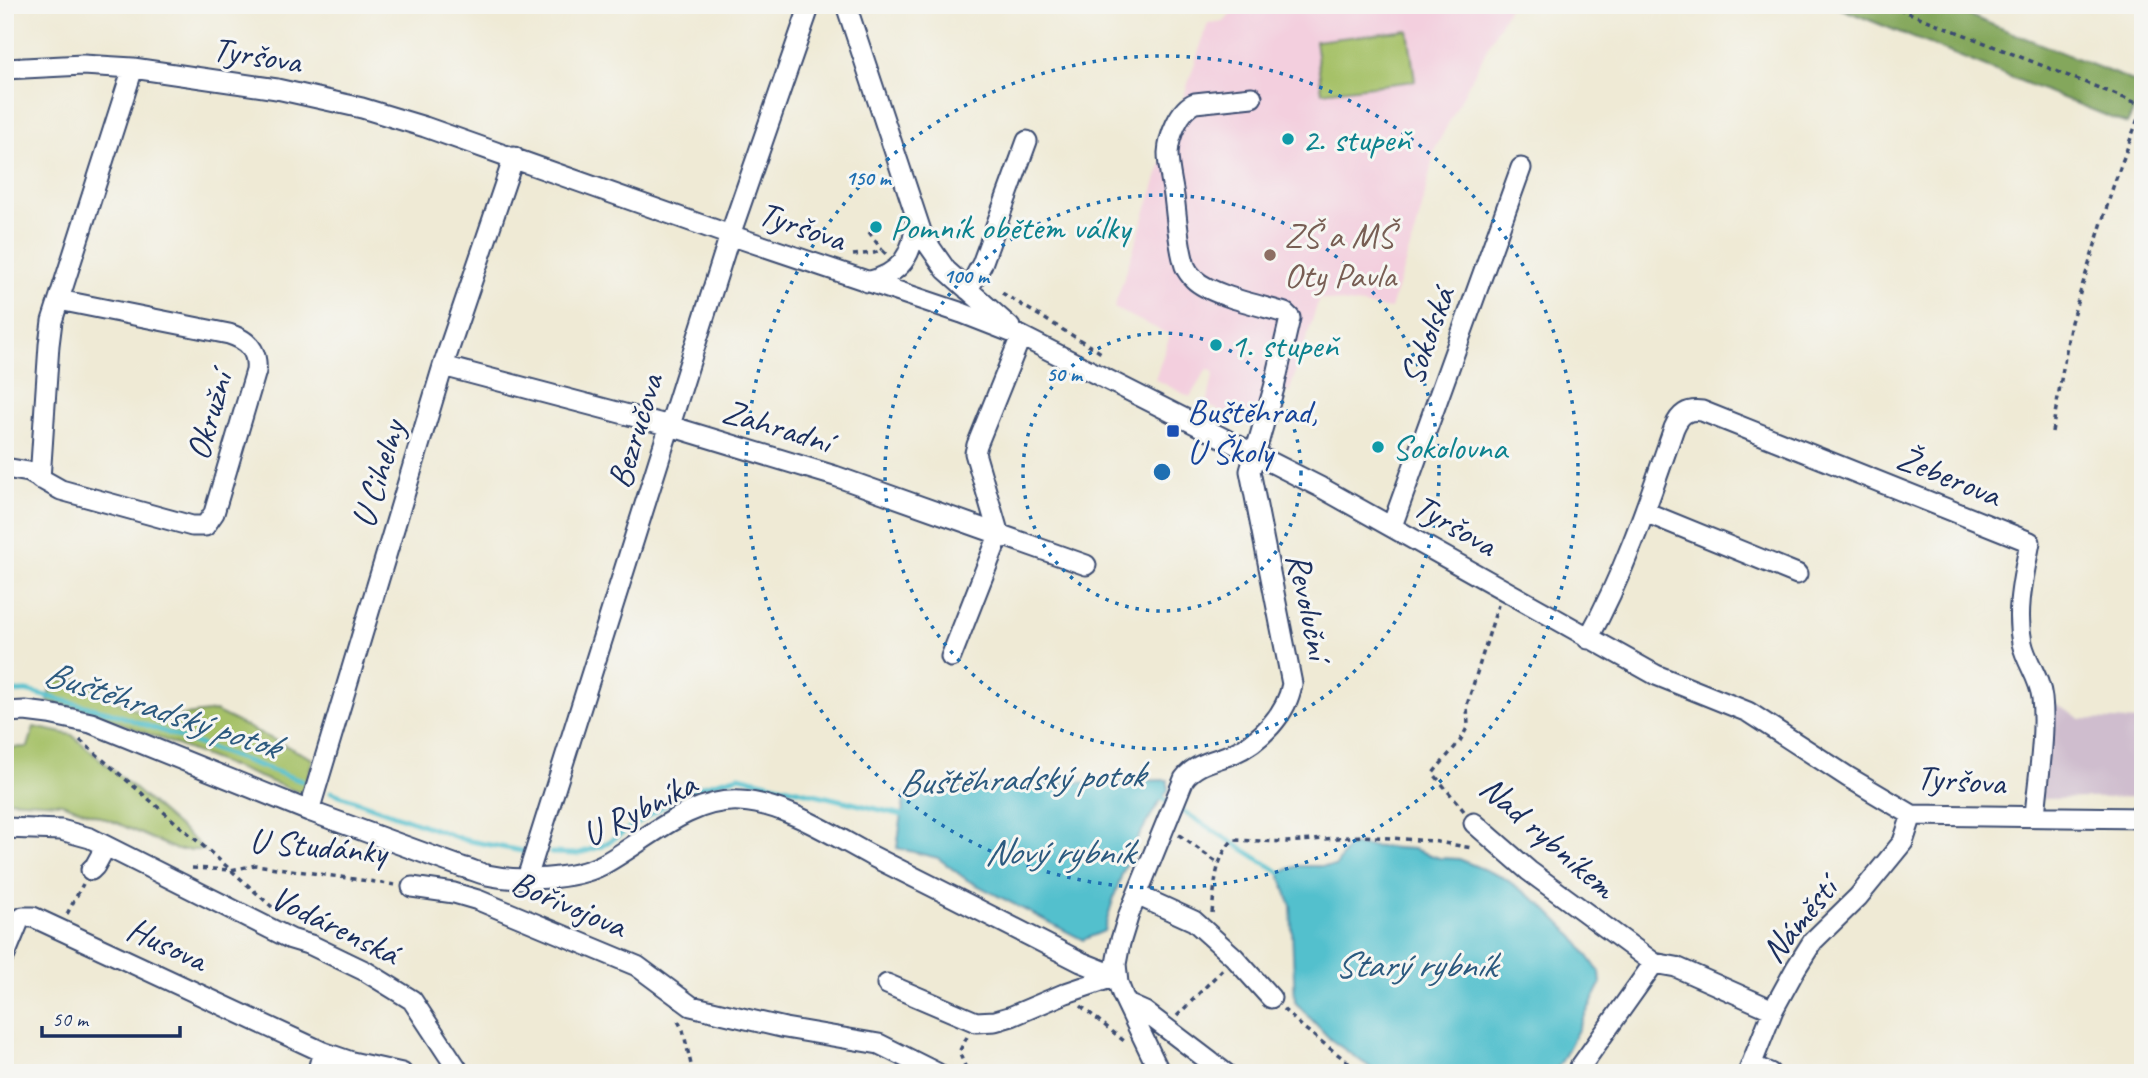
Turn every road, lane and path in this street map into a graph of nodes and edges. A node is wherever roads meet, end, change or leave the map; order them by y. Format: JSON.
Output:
{"nodes":[{"id":1,"x":810,"y":5,"type":"edge"},
{"id":2,"x":846,"y":5,"type":"edge"},
{"id":3,"x":1889,"y":5,"type":"edge"},
{"id":4,"x":133,"y":68,"type":"junction"},
{"id":5,"x":5,"y":69,"type":"edge"},
{"id":6,"x":1252,"y":97,"type":"dead end"},
{"id":7,"x":2143,"y":105,"type":"edge"},
{"id":8,"x":1027,"y":141,"type":"dead end"},
{"id":9,"x":514,"y":157,"type":"junction"},
{"id":10,"x":1521,"y":167,"type":"dead end"},
{"id":11,"x":916,"y":220,"type":"junction"},
{"id":12,"x":869,"y":232,"type":"dead end"},
{"id":13,"x":730,"y":235,"type":"junction"},
{"id":14,"x":882,"y":250,"type":"junction"},
{"id":15,"x":847,"y":255,"type":"dead end"},
{"id":16,"x":897,"y":268,"type":"junction"},
{"id":17,"x":867,"y":282,"type":"junction"},
{"id":18,"x":968,"y":290,"type":"junction"},
{"id":19,"x":59,"y":300,"type":"junction"},
{"id":20,"x":1021,"y":336,"type":"junction"},
{"id":21,"x":443,"y":366,"type":"junction"},
{"id":22,"x":670,"y":426,"type":"junction"},
{"id":23,"x":2052,"y":432,"type":"dead end"},
{"id":24,"x":1254,"y":452,"type":"junction"},
{"id":25,"x":5,"y":468,"type":"edge"},
{"id":26,"x":40,"y":479,"type":"junction"},
{"id":27,"x":1645,"y":512,"type":"junction"},
{"id":28,"x":1392,"y":526,"type":"junction"},
{"id":29,"x":999,"y":535,"type":"junction"},
{"id":30,"x":1086,"y":565,"type":"dead end"},
{"id":31,"x":1797,"y":574,"type":"dead end"},
{"id":32,"x":1506,"y":591,"type":"junction"},
{"id":33,"x":1588,"y":639,"type":"junction"},
{"id":34,"x":951,"y":657,"type":"dead end"},
{"id":35,"x":5,"y":712,"type":"edge"},
{"id":36,"x":80,"y":740,"type":"dead end"},
{"id":37,"x":309,"y":811,"type":"junction"},
{"id":38,"x":1912,"y":815,"type":"junction"},
{"id":39,"x":2035,"y":816,"type":"junction"},
{"id":40,"x":2143,"y":818,"type":"edge"},
{"id":41,"x":1474,"y":823,"type":"joint"},
{"id":42,"x":1170,"y":826,"type":"junction"},
{"id":43,"x":5,"y":828,"type":"edge"},
{"id":44,"x":106,"y":846,"type":"junction"},
{"id":45,"x":1482,"y":852,"type":"dead end"},
{"id":46,"x":1218,"y":863,"type":"junction"},
{"id":47,"x":152,"y":869,"type":"junction"},
{"id":48,"x":91,"y":870,"type":"joint"},
{"id":49,"x":231,"y":870,"type":"junction"},
{"id":50,"x":487,"y":875,"type":"junction"},
{"id":51,"x":527,"y":878,"type":"junction"},
{"id":52,"x":412,"y":887,"type":"joint"},
{"id":53,"x":1138,"y":895,"type":"junction"},
{"id":54,"x":478,"y":900,"type":"junction"},
{"id":55,"x":59,"y":928,"type":"junction"},
{"id":56,"x":1210,"y":933,"type":"junction"},
{"id":57,"x":5,"y":955,"type":"edge"},
{"id":58,"x":1234,"y":957,"type":"junction"},
{"id":59,"x":1654,"y":964,"type":"junction"},
{"id":60,"x":1116,"y":976,"type":"junction"},
{"id":61,"x":887,"y":984,"type":"dead end"},
{"id":62,"x":1066,"y":993,"type":"junction"},
{"id":63,"x":1271,"y":998,"type":"joint"},
{"id":64,"x":1127,"y":1004,"type":"junction"},
{"id":65,"x":1773,"y":1010,"type":"junction"},
{"id":66,"x":673,"y":1014,"type":"dead end"},
{"id":67,"x":1166,"y":1028,"type":"junction"},
{"id":68,"x":969,"y":1034,"type":"dead end"},
{"id":69,"x":323,"y":1052,"type":"junction"},
{"id":70,"x":1151,"y":1055,"type":"junction"},
{"id":71,"x":1750,"y":1069,"type":"edge"},
{"id":72,"x":317,"y":1073,"type":"edge"},
{"id":73,"x":402,"y":1073,"type":"edge"},
{"id":74,"x":460,"y":1073,"type":"edge"},
{"id":75,"x":693,"y":1073,"type":"edge"},
{"id":76,"x":937,"y":1073,"type":"edge"},
{"id":77,"x":968,"y":1073,"type":"edge"},
{"id":78,"x":1160,"y":1073,"type":"edge"},
{"id":79,"x":1225,"y":1073,"type":"edge"},
{"id":80,"x":1362,"y":1073,"type":"edge"},
{"id":81,"x":1576,"y":1073,"type":"edge"},
{"id":82,"x":1770,"y":1073,"type":"edge"}],
"edges":[{"from":1,"to":13,"type":"street","name":"Bezručova"},
{"from":2,"to":11,"type":"street"},
{"from":3,"to":7,"type":"path"},
{"from":4,"to":5,"type":"street","name":"Tyršova"},
{"from":4,"to":9,"type":"street","name":"Tyršova"},
{"from":4,"to":19,"type":"street"},
{"from":6,"to":24,"type":"street","name":"Revoluční"},
{"from":7,"to":23,"type":"path"},
{"from":8,"to":18,"type":"street"},
{"from":9,"to":13,"type":"street","name":"Tyršova"},
{"from":9,"to":21,"type":"street","name":"U Cihelny"},
{"from":10,"to":28,"type":"street","name":"Sokolská"},
{"from":11,"to":16,"type":"street"},
{"from":11,"to":18,"type":"street"},
{"from":12,"to":14,"type":"path"},
{"from":13,"to":17,"type":"street","name":"Tyršova"},
{"from":13,"to":22,"type":"street","name":"Bezručova"},
{"from":14,"to":15,"type":"path"},
{"from":14,"to":16,"type":"path"},
{"from":16,"to":17,"type":"street"},
{"from":17,"to":20,"type":"street","name":"Tyršova"},
{"from":18,"to":20,"type":"street"},
{"from":19,"to":26,"type":"street"},
{"from":19,"to":26,"type":"street","name":"Okružní"},
{"from":20,"to":24,"type":"street","name":"Tyršova"},
{"from":20,"to":29,"type":"street"},
{"from":21,"to":22,"type":"street","name":"Zahradní"},
{"from":21,"to":37,"type":"street","name":"U Cihelny"},
{"from":22,"to":29,"type":"street","name":"Zahradní"},
{"from":22,"to":51,"type":"street","name":"Bezručova"},
{"from":24,"to":28,"type":"street","name":"Tyršova"},
{"from":24,"to":42,"type":"street","name":"Revoluční"},
{"from":25,"to":26,"type":"street","name":"Okružní"},
{"from":27,"to":31,"type":"street"},
{"from":27,"to":33,"type":"street","name":"Žeberova"},
{"from":27,"to":39,"type":"street","name":"Žeberova"},
{"from":28,"to":32,"type":"street","name":"Tyršova"},
{"from":29,"to":30,"type":"street","name":"Zahradní"},
{"from":29,"to":34,"type":"street"},
{"from":32,"to":33,"type":"street","name":"Tyršova"},
{"from":32,"to":41,"type":"path","name":"Nad rybníkem"},
{"from":33,"to":38,"type":"street","name":"Tyršova"},
{"from":35,"to":37,"type":"street","name":"Bořivojova"},
{"from":36,"to":49,"type":"path","name":"Vodárenská"},
{"from":37,"to":50,"type":"street","name":"Bořivojova"},
{"from":38,"to":39,"type":"street","name":"Tyršova"},
{"from":38,"to":65,"type":"street","name":"Náměstí"},
{"from":39,"to":40,"type":"street","name":"Tyršova"},
{"from":41,"to":59,"type":"street","name":"Nad rybníkem"},
{"from":42,"to":46,"type":"path"},
{"from":42,"to":53,"type":"street","name":"Revoluční"},
{"from":43,"to":44,"type":"street","name":"Vodárenská"},
{"from":44,"to":47,"type":"street","name":"Vodárenská"},
{"from":44,"to":48,"type":"street"},
{"from":45,"to":46,"type":"path"},
{"from":46,"to":56,"type":"path"},
{"from":47,"to":49,"type":"path","name":"U Studánky"},
{"from":47,"to":74,"type":"street","name":"Vodárenská"},
{"from":48,"to":55,"type":"path"},
{"from":49,"to":52,"type":"path","name":"U Studánky"},
{"from":50,"to":51,"type":"street","name":"U Rybníka"},
{"from":50,"to":54,"type":"street","name":"Bořivojova"},
{"from":51,"to":60,"type":"street","name":"U Rybníka"},
{"from":52,"to":54,"type":"street","name":"U Studánky"},
{"from":53,"to":56,"type":"street"},
{"from":53,"to":60,"type":"street","name":"Revoluční"},
{"from":54,"to":76,"type":"street","name":"Bořivojova"},
{"from":55,"to":57,"type":"street","name":"Husova"},
{"from":55,"to":69,"type":"street","name":"Husova"},
{"from":56,"to":58,"type":"street"},
{"from":58,"to":63,"type":"street"},
{"from":58,"to":67,"type":"path"},
{"from":59,"to":65,"type":"street"},
{"from":59,"to":81,"type":"street"},
{"from":60,"to":62,"type":"street"},
{"from":60,"to":64,"type":"street","name":"Revoluční"},
{"from":61,"to":62,"type":"street"},
{"from":62,"to":70,"type":"path"},
{"from":63,"to":80,"type":"path"},
{"from":64,"to":67,"type":"street"},
{"from":64,"to":70,"type":"street","name":"Revoluční"},
{"from":65,"to":71,"type":"street","name":"Náměstí"},
{"from":66,"to":75,"type":"path"},
{"from":67,"to":79,"type":"street"},
{"from":68,"to":77,"type":"path"},
{"from":69,"to":72,"type":"street"},
{"from":69,"to":73,"type":"street","name":"Husova"},
{"from":70,"to":78,"type":"street","name":"Revoluční"},
{"from":71,"to":82,"type":"street"}]}
